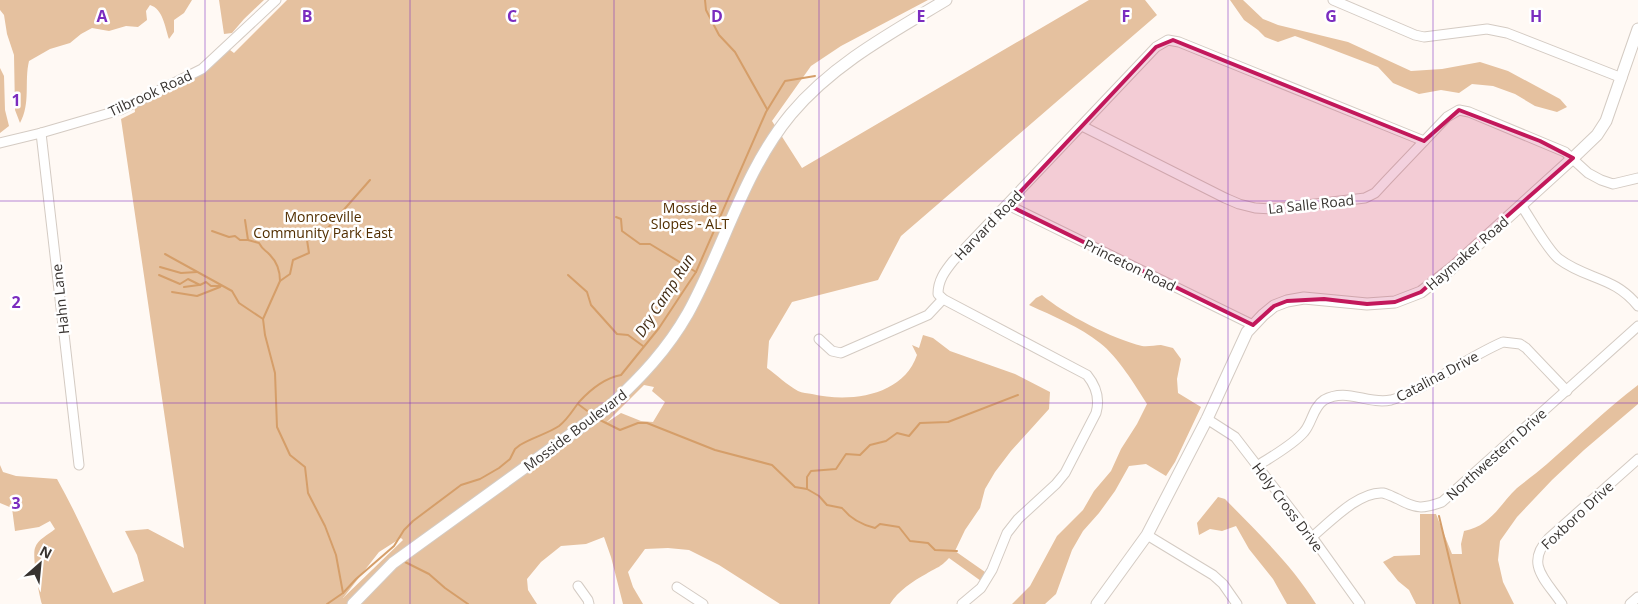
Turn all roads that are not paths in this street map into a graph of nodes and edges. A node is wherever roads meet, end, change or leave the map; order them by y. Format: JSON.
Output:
{"nodes":[{"id":1,"x":276,"y":0,"type":"edge"},
{"id":2,"x":946,"y":0,"type":"edge"},
{"id":3,"x":1333,"y":0,"type":"edge"},
{"id":4,"x":1638,"y":29,"type":"edge"},
{"id":5,"x":1622,"y":78,"type":"junction"},
{"id":6,"x":1082,"y":126,"type":"junction"},
{"id":7,"x":41,"y":133,"type":"junction"},
{"id":8,"x":1424,"y":142,"type":"junction"},
{"id":9,"x":0,"y":143,"type":"edge"},
{"id":10,"x":1573,"y":158,"type":"junction"},
{"id":11,"x":1638,"y":178,"type":"edge"},
{"id":12,"x":1008,"y":205,"type":"junction"},
{"id":13,"x":1521,"y":205,"type":"junction"},
{"id":14,"x":943,"y":299,"type":"junction"},
{"id":15,"x":1638,"y":306,"type":"edge"},
{"id":16,"x":1253,"y":325,"type":"junction"},
{"id":17,"x":1638,"y":326,"type":"edge"},
{"id":18,"x":819,"y":339,"type":"dead end"},
{"id":19,"x":1567,"y":391,"type":"junction"},
{"id":20,"x":1207,"y":419,"type":"junction"},
{"id":21,"x":1638,"y":459,"type":"edge"},
{"id":22,"x":78,"y":465,"type":"dead end"},
{"id":23,"x":1257,"y":466,"type":"junction"},
{"id":24,"x":1147,"y":535,"type":"junction"},
{"id":25,"x":1312,"y":537,"type":"junction"},
{"id":26,"x":578,"y":586,"type":"dead end"},
{"id":27,"x":677,"y":587,"type":"dead end"},
{"id":28,"x":1638,"y":597,"type":"edge"},
{"id":29,"x":1235,"y":603,"type":"edge"},
{"id":30,"x":352,"y":604,"type":"edge"},
{"id":31,"x":589,"y":604,"type":"edge"},
{"id":32,"x":703,"y":604,"type":"edge"},
{"id":33,"x":962,"y":604,"type":"edge"},
{"id":34,"x":1097,"y":604,"type":"edge"},
{"id":35,"x":1360,"y":604,"type":"edge"},
{"id":36,"x":1562,"y":604,"type":"edge"},
{"id":37,"x":1630,"y":604,"type":"edge"}],
"edges":[{"from":1,"to":7,"type":"street","name":"Tilbrook Road"},
{"from":2,"to":30,"type":"main road","name":"Mosside Boulevard"},
{"from":3,"to":5,"type":"street"},
{"from":4,"to":5,"type":"main road","name":"Haymaker Road"},
{"from":5,"to":10,"type":"main road","name":"Haymaker Road"},
{"from":6,"to":8,"type":"street","name":"La Salle Road"},
{"from":6,"to":8,"type":"street","name":"Harvard Road"},
{"from":6,"to":12,"type":"street","name":"Harvard Road"},
{"from":7,"to":9,"type":"street","name":"Tilbrook Road"},
{"from":7,"to":22,"type":"street","name":"Hahn Lane"},
{"from":8,"to":10,"type":"street","name":"La Salle Road"},
{"from":10,"to":11,"type":"street"},
{"from":10,"to":13,"type":"main road","name":"Haymaker Road"},
{"from":12,"to":14,"type":"street","name":"Harvard Road"},
{"from":12,"to":16,"type":"street","name":"Princeton Road"},
{"from":13,"to":15,"type":"street"},
{"from":13,"to":16,"type":"main road","name":"Haymaker Road"},
{"from":14,"to":18,"type":"street"},
{"from":14,"to":33,"type":"street"},
{"from":16,"to":20,"type":"main road","name":"Haymaker Road"},
{"from":17,"to":19,"type":"street","name":"Northwestern Drive"},
{"from":19,"to":23,"type":"street","name":"Catalina Drive"},
{"from":19,"to":25,"type":"street","name":"Northwestern Drive"},
{"from":20,"to":23,"type":"street","name":"Holy Cross Drive"},
{"from":20,"to":24,"type":"main road","name":"Haymaker Road"},
{"from":21,"to":36,"type":"street","name":"Foxboro Drive"},
{"from":23,"to":25,"type":"street","name":"Holy Cross Drive"},
{"from":24,"to":29,"type":"street"},
{"from":24,"to":34,"type":"main road","name":"Haymaker Road"},
{"from":25,"to":35,"type":"street","name":"Holy Cross Drive"},
{"from":26,"to":31,"type":"street"},
{"from":27,"to":32,"type":"street"},
{"from":28,"to":37,"type":"street"}]}
